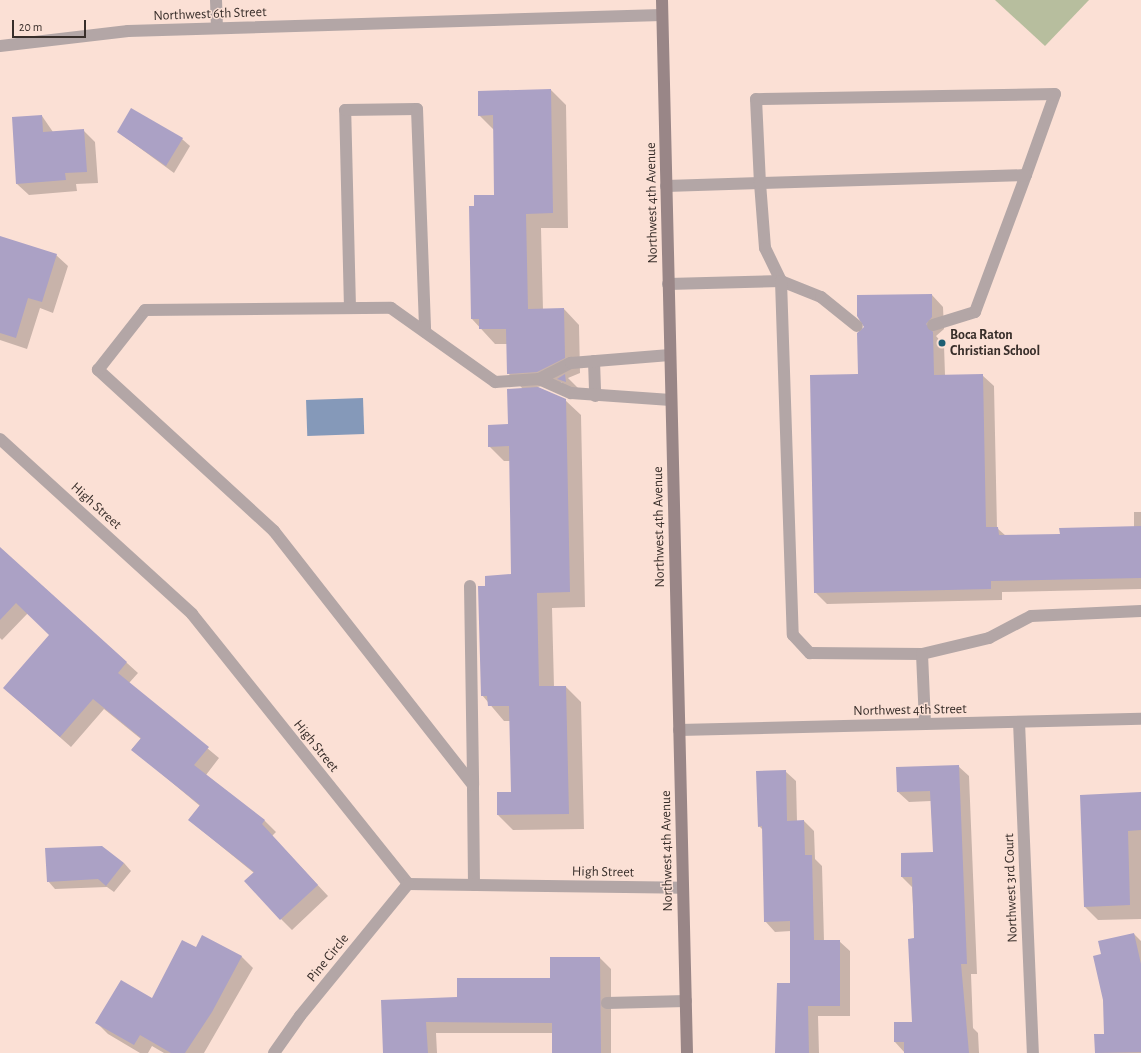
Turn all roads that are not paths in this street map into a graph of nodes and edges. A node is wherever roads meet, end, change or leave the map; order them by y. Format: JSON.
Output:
{"nodes":[{"id":1,"x":216,"y":0,"type":"edge"},
{"id":2,"x":662,"y":0,"type":"edge"},
{"id":3,"x":662,"y":15,"type":"junction"},
{"id":4,"x":217,"y":28,"type":"junction"},
{"id":5,"x":0,"y":46,"type":"edge"},
{"id":6,"x":1026,"y":175,"type":"junction"},
{"id":7,"x":760,"y":182,"type":"junction"},
{"id":8,"x":666,"y":186,"type":"junction"},
{"id":9,"x":781,"y":281,"type":"junction"},
{"id":10,"x":668,"y":284,"type":"junction"},
{"id":11,"x":350,"y":308,"type":"junction"},
{"id":12,"x":933,"y":325,"type":"dead end"},
{"id":13,"x":857,"y":326,"type":"dead end"},
{"id":14,"x":425,"y":332,"type":"junction"},
{"id":15,"x":670,"y":355,"type":"junction"},
{"id":16,"x":594,"y":361,"type":"junction"},
{"id":17,"x":538,"y":379,"type":"junction"},
{"id":18,"x":595,"y":396,"type":"junction"},
{"id":19,"x":671,"y":400,"type":"junction"},
{"id":20,"x":0,"y":439,"type":"edge"},
{"id":21,"x":470,"y":586,"type":"dead end"},
{"id":22,"x":1141,"y":611,"type":"edge"},
{"id":23,"x":922,"y":654,"type":"junction"},
{"id":24,"x":1141,"y":719,"type":"edge"},
{"id":25,"x":1019,"y":722,"type":"junction"},
{"id":26,"x":925,"y":724,"type":"junction"},
{"id":27,"x":679,"y":730,"type":"junction"},
{"id":28,"x":473,"y":785,"type":"junction"},
{"id":29,"x":408,"y":884,"type":"junction"},
{"id":30,"x":474,"y":885,"type":"junction"},
{"id":31,"x":683,"y":888,"type":"junction"},
{"id":32,"x":686,"y":1001,"type":"junction"},
{"id":33,"x":607,"y":1003,"type":"dead end"},
{"id":34,"x":274,"y":1053,"type":"edge"},
{"id":35,"x":687,"y":1053,"type":"edge"},
{"id":36,"x":1033,"y":1053,"type":"edge"}],
"edges":[{"from":1,"to":4,"type":"street"},
{"from":2,"to":3,"type":"street","name":"Northwest 4th Avenue"},
{"from":3,"to":4,"type":"street","name":"Northwest 6th Street"},
{"from":3,"to":8,"type":"street","name":"Northwest 4th Avenue"},
{"from":4,"to":5,"type":"street","name":"Northwest 6th Street"},
{"from":6,"to":7,"type":"street"},
{"from":6,"to":7,"type":"street"},
{"from":6,"to":12,"type":"street"},
{"from":7,"to":8,"type":"street"},
{"from":7,"to":9,"type":"street"},
{"from":8,"to":10,"type":"street","name":"Northwest 4th Avenue"},
{"from":9,"to":10,"type":"street"},
{"from":9,"to":13,"type":"street"},
{"from":9,"to":23,"type":"street"},
{"from":10,"to":15,"type":"street","name":"Northwest 4th Avenue"},
{"from":11,"to":14,"type":"street"},
{"from":11,"to":14,"type":"street"},
{"from":11,"to":28,"type":"street"},
{"from":14,"to":17,"type":"street"},
{"from":15,"to":16,"type":"street"},
{"from":15,"to":19,"type":"street","name":"Northwest 4th Avenue"},
{"from":16,"to":17,"type":"street"},
{"from":16,"to":18,"type":"street"},
{"from":17,"to":18,"type":"street"},
{"from":18,"to":19,"type":"street"},
{"from":19,"to":27,"type":"street","name":"Northwest 4th Avenue"},
{"from":20,"to":29,"type":"street","name":"High Street"},
{"from":21,"to":28,"type":"street"},
{"from":22,"to":23,"type":"street"},
{"from":23,"to":26,"type":"street"},
{"from":24,"to":25,"type":"street","name":"Northwest 4th Street"},
{"from":25,"to":26,"type":"street","name":"Northwest 4th Street"},
{"from":25,"to":36,"type":"street","name":"Northwest 3rd Court"},
{"from":26,"to":27,"type":"street","name":"Northwest 4th Street"},
{"from":27,"to":31,"type":"street","name":"Northwest 4th Avenue"},
{"from":28,"to":30,"type":"street"},
{"from":29,"to":30,"type":"street","name":"High Street"},
{"from":29,"to":34,"type":"street","name":"Pine Circle"},
{"from":30,"to":31,"type":"street","name":"High Street"},
{"from":31,"to":32,"type":"street","name":"Northwest 4th Avenue"},
{"from":32,"to":33,"type":"street"},
{"from":32,"to":35,"type":"street","name":"Northwest 4th Avenue"}]}
